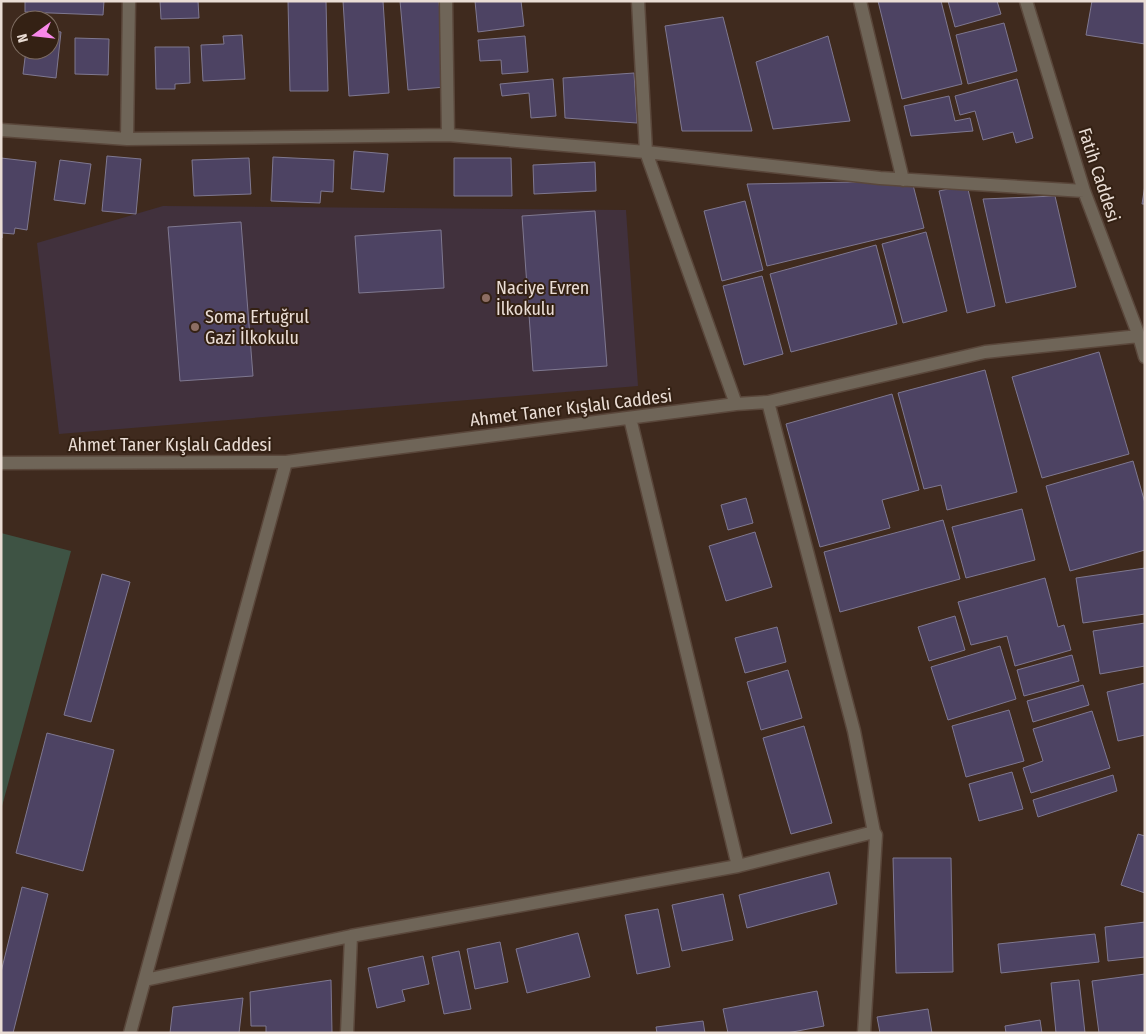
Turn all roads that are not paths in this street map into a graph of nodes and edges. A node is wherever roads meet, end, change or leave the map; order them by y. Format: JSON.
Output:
{"nodes":[{"id":1,"x":129,"y":1,"type":"edge"},
{"id":2,"x":446,"y":1,"type":"edge"},
{"id":3,"x":638,"y":1,"type":"edge"},
{"id":4,"x":860,"y":1,"type":"edge"},
{"id":5,"x":1026,"y":1,"type":"edge"},
{"id":6,"x":1,"y":130,"type":"edge"},
{"id":7,"x":448,"y":135,"type":"junction"},
{"id":8,"x":127,"y":139,"type":"junction"},
{"id":9,"x":646,"y":152,"type":"junction"},
{"id":10,"x":903,"y":180,"type":"junction"},
{"id":11,"x":1084,"y":191,"type":"junction"},
{"id":12,"x":1139,"y":336,"type":"junction"},
{"id":13,"x":1145,"y":357,"type":"edge"},
{"id":14,"x":768,"y":402,"type":"junction"},
{"id":15,"x":736,"y":404,"type":"junction"},
{"id":16,"x":630,"y":418,"type":"junction"},
{"id":17,"x":286,"y":462,"type":"junction"},
{"id":18,"x":1,"y":463,"type":"edge"},
{"id":19,"x":874,"y":832,"type":"junction"},
{"id":20,"x":738,"y":866,"type":"junction"},
{"id":21,"x":351,"y":936,"type":"junction"},
{"id":22,"x":145,"y":980,"type":"junction"},
{"id":23,"x":130,"y":1033,"type":"edge"},
{"id":24,"x":347,"y":1033,"type":"edge"},
{"id":25,"x":864,"y":1033,"type":"edge"}],
"edges":[{"from":1,"to":8,"type":"street"},
{"from":2,"to":7,"type":"street"},
{"from":3,"to":9,"type":"street"},
{"from":4,"to":10,"type":"street"},
{"from":5,"to":11,"type":"street","name":"Fatih Caddesi"},
{"from":6,"to":8,"type":"street"},
{"from":7,"to":8,"type":"street"},
{"from":7,"to":9,"type":"street"},
{"from":9,"to":10,"type":"street"},
{"from":9,"to":15,"type":"street"},
{"from":10,"to":11,"type":"street"},
{"from":11,"to":12,"type":"street","name":"Fatih Caddesi"},
{"from":12,"to":13,"type":"street","name":"Fatih Caddesi"},
{"from":12,"to":14,"type":"street","name":"Ahmet Taner Kışlalı Caddesi"},
{"from":14,"to":15,"type":"street","name":"Ahmet Taner Kışlalı Caddesi"},
{"from":14,"to":19,"type":"street"},
{"from":15,"to":16,"type":"street","name":"Ahmet Taner Kışlalı Caddesi"},
{"from":16,"to":17,"type":"street","name":"Ahmet Taner Kışlalı Caddesi"},
{"from":16,"to":20,"type":"street"},
{"from":17,"to":18,"type":"street","name":"Ahmet Taner Kışlalı Caddesi"},
{"from":17,"to":22,"type":"street"},
{"from":19,"to":20,"type":"street"},
{"from":19,"to":25,"type":"street"},
{"from":20,"to":21,"type":"street"},
{"from":21,"to":22,"type":"street"},
{"from":21,"to":24,"type":"street"},
{"from":22,"to":23,"type":"street"}]}
